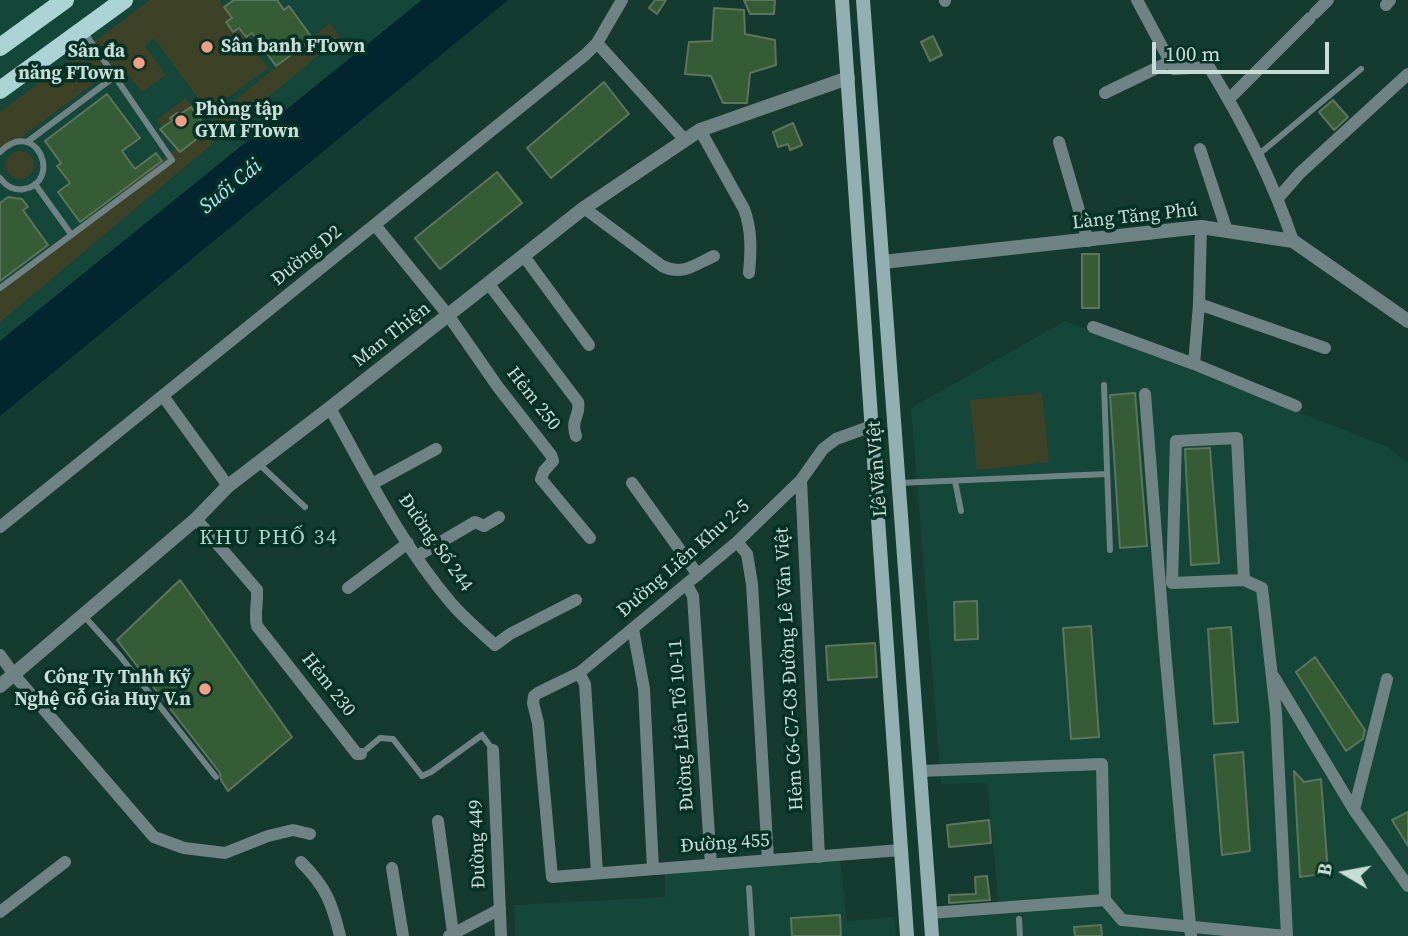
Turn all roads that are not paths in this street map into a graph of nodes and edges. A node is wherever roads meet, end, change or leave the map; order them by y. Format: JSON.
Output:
{"nodes":[{"id":1,"x":65,"y":0,"type":"edge"},
{"id":2,"x":124,"y":0,"type":"edge"},
{"id":3,"x":622,"y":0,"type":"edge"},
{"id":4,"x":842,"y":0,"type":"edge"},
{"id":5,"x":863,"y":0,"type":"edge"},
{"id":6,"x":1137,"y":0,"type":"edge"},
{"id":7,"x":1328,"y":0,"type":"edge"},
{"id":8,"x":82,"y":30,"type":"junction"},
{"id":9,"x":9,"y":35,"type":"edge"},
{"id":10,"x":597,"y":43,"type":"junction"},
{"id":11,"x":0,"y":47,"type":"edge"},
{"id":12,"x":1169,"y":62,"type":"junction"},
{"id":13,"x":1361,"y":69,"type":"dead end"},
{"id":14,"x":869,"y":74,"type":"junction"},
{"id":15,"x":1408,"y":74,"type":"edge"},
{"id":16,"x":114,"y":77,"type":"junction"},
{"id":17,"x":848,"y":78,"type":"junction"},
{"id":18,"x":1,"y":89,"type":"edge"},
{"id":19,"x":1105,"y":93,"type":"dead end"},
{"id":20,"x":1228,"y":99,"type":"junction"},
{"id":21,"x":700,"y":130,"type":"junction"},
{"id":22,"x":685,"y":140,"type":"junction"},
{"id":23,"x":27,"y":142,"type":"junction"},
{"id":24,"x":1059,"y":142,"type":"dead end"},
{"id":25,"x":1200,"y":149,"type":"dead end"},
{"id":26,"x":0,"y":150,"type":"edge"},
{"id":27,"x":1258,"y":155,"type":"junction"},
{"id":28,"x":0,"y":178,"type":"edge"},
{"id":29,"x":35,"y":184,"type":"junction"},
{"id":30,"x":1278,"y":198,"type":"junction"},
{"id":31,"x":584,"y":208,"type":"junction"},
{"id":32,"x":375,"y":225,"type":"junction"},
{"id":33,"x":1201,"y":227,"type":"junction"},
{"id":34,"x":1227,"y":231,"type":"junction"},
{"id":35,"x":71,"y":234,"type":"junction"},
{"id":36,"x":1088,"y":241,"type":"junction"},
{"id":37,"x":1293,"y":241,"type":"junction"},
{"id":38,"x":523,"y":255,"type":"junction"},
{"id":39,"x":714,"y":256,"type":"dead end"},
{"id":40,"x":883,"y":262,"type":"junction"},
{"id":41,"x":861,"y":265,"type":"junction"},
{"id":42,"x":748,"y":273,"type":"dead end"},
{"id":43,"x":488,"y":282,"type":"junction"},
{"id":44,"x":0,"y":288,"type":"edge"},
{"id":45,"x":1199,"y":304,"type":"junction"},
{"id":46,"x":448,"y":315,"type":"junction"},
{"id":47,"x":1408,"y":321,"type":"edge"},
{"id":48,"x":1093,"y":327,"type":"dead end"},
{"id":49,"x":589,"y":345,"type":"dead end"},
{"id":50,"x":1325,"y":348,"type":"dead end"},
{"id":51,"x":1194,"y":364,"type":"junction"},
{"id":52,"x":1104,"y":386,"type":"dead end"},
{"id":53,"x":1145,"y":394,"type":"dead end"},
{"id":54,"x":163,"y":396,"type":"junction"},
{"id":55,"x":1296,"y":406,"type":"dead end"},
{"id":56,"x":330,"y":408,"type":"junction"},
{"id":57,"x":872,"y":426,"type":"junction"},
{"id":58,"x":576,"y":436,"type":"dead end"},
{"id":59,"x":436,"y":449,"type":"dead end"},
{"id":60,"x":258,"y":463,"type":"junction"},
{"id":61,"x":1107,"y":474,"type":"junction"},
{"id":62,"x":801,"y":480,"type":"junction"},
{"id":63,"x":955,"y":481,"type":"junction"},
{"id":64,"x":632,"y":483,"type":"dead end"},
{"id":65,"x":899,"y":483,"type":"junction"},
{"id":66,"x":372,"y":484,"type":"junction"},
{"id":67,"x":228,"y":486,"type":"junction"},
{"id":68,"x":305,"y":507,"type":"dead end"},
{"id":69,"x":961,"y":511,"type":"dead end"},
{"id":70,"x":499,"y":517,"type":"dead end"},
{"id":71,"x":195,"y":519,"type":"junction"},
{"id":72,"x":0,"y":527,"type":"edge"},
{"id":73,"x":590,"y":538,"type":"dead end"},
{"id":74,"x":737,"y":542,"type":"junction"},
{"id":75,"x":408,"y":543,"type":"junction"},
{"id":76,"x":1110,"y":550,"type":"dead end"},
{"id":77,"x":417,"y":556,"type":"junction"},
{"id":78,"x":698,"y":575,"type":"junction"},
{"id":79,"x":1244,"y":580,"type":"junction"},
{"id":80,"x":687,"y":585,"type":"junction"},
{"id":81,"x":348,"y":588,"type":"dead end"},
{"id":82,"x":576,"y":600,"type":"dead end"},
{"id":83,"x":84,"y":616,"type":"junction"},
{"id":84,"x":633,"y":629,"type":"junction"},
{"id":85,"x":0,"y":655,"type":"edge"},
{"id":86,"x":579,"y":673,"type":"junction"},
{"id":87,"x":1272,"y":674,"type":"junction"},
{"id":88,"x":15,"y":676,"type":"junction"},
{"id":89,"x":1387,"y":679,"type":"dead end"},
{"id":90,"x":0,"y":686,"type":"edge"},
{"id":91,"x":493,"y":750,"type":"joint"},
{"id":92,"x":361,"y":754,"type":"joint"},
{"id":93,"x":920,"y":771,"type":"junction"},
{"id":94,"x":216,"y":777,"type":"dead end"},
{"id":95,"x":1354,"y":810,"type":"junction"},
{"id":96,"x":438,"y":821,"type":"dead end"},
{"id":97,"x":310,"y":834,"type":"dead end"},
{"id":98,"x":926,"y":849,"type":"junction"},
{"id":99,"x":901,"y":850,"type":"junction"},
{"id":100,"x":818,"y":857,"type":"junction"},
{"id":101,"x":768,"y":860,"type":"junction"},
{"id":102,"x":65,"y":862,"type":"dead end"},
{"id":103,"x":302,"y":862,"type":"dead end"},
{"id":104,"x":710,"y":865,"type":"junction"},
{"id":105,"x":392,"y":868,"type":"dead end"},
{"id":106,"x":653,"y":869,"type":"junction"},
{"id":107,"x":597,"y":873,"type":"junction"},
{"id":108,"x":552,"y":877,"type":"joint"},
{"id":109,"x":1408,"y":886,"type":"edge"},
{"id":110,"x":749,"y":888,"type":"dead end"},
{"id":111,"x":1105,"y":900,"type":"junction"},
{"id":112,"x":500,"y":909,"type":"junction"},
{"id":113,"x":0,"y":912,"type":"edge"},
{"id":114,"x":930,"y":914,"type":"junction"},
{"id":115,"x":1019,"y":919,"type":"dead end"},
{"id":116,"x":1191,"y":932,"type":"edge"},
{"id":117,"x":450,"y":935,"type":"edge"},
{"id":118,"x":340,"y":936,"type":"edge"},
{"id":119,"x":403,"y":936,"type":"edge"},
{"id":120,"x":501,"y":936,"type":"edge"},
{"id":121,"x":752,"y":936,"type":"edge"},
{"id":122,"x":907,"y":936,"type":"edge"},
{"id":123,"x":932,"y":936,"type":"edge"},
{"id":124,"x":1020,"y":936,"type":"edge"},
{"id":125,"x":1287,"y":936,"type":"edge"}],
"edges":[{"from":1,"to":9,"type":"main road"},
{"from":2,"to":8,"type":"main road"},
{"from":3,"to":10,"type":"street","name":"Đường D2"},
{"from":4,"to":17,"type":"main road","name":"Lê Văn Việt"},
{"from":5,"to":14,"type":"main road","name":"Lê Văn Việt"},
{"from":6,"to":12,"type":"street"},
{"from":7,"to":20,"type":"street"},
{"from":8,"to":16,"type":"lane"},
{"from":8,"to":18,"type":"main road"},
{"from":9,"to":11,"type":"main road"},
{"from":10,"to":22,"type":"street"},
{"from":10,"to":32,"type":"street","name":"Đường D2"},
{"from":12,"to":19,"type":"street"},
{"from":12,"to":20,"type":"street"},
{"from":13,"to":27,"type":"lane"},
{"from":14,"to":17,"type":"main road"},
{"from":14,"to":40,"type":"main road","name":"Lê Văn Việt"},
{"from":15,"to":30,"type":"street"},
{"from":16,"to":23,"type":"lane"},
{"from":16,"to":35,"type":"lane"},
{"from":17,"to":21,"type":"street","name":"Man Thiện"},
{"from":17,"to":41,"type":"main road","name":"Lê Văn Việt"},
{"from":20,"to":27,"type":"street"},
{"from":21,"to":22,"type":"street","name":"Man Thiện"},
{"from":21,"to":42,"type":"street"},
{"from":22,"to":31,"type":"street","name":"Man Thiện"},
{"from":23,"to":26,"type":"lane"},
{"from":23,"to":29,"type":"lane"},
{"from":24,"to":36,"type":"street"},
{"from":25,"to":34,"type":"street"},
{"from":27,"to":30,"type":"street"},
{"from":28,"to":29,"type":"lane"},
{"from":29,"to":35,"type":"lane"},
{"from":30,"to":37,"type":"street"},
{"from":31,"to":38,"type":"street","name":"Man Thiện"},
{"from":31,"to":39,"type":"street"},
{"from":32,"to":46,"type":"street"},
{"from":32,"to":54,"type":"street","name":"Đường D2"},
{"from":33,"to":34,"type":"street","name":"Làng Tăng Phú"},
{"from":33,"to":36,"type":"street","name":"Làng Tăng Phú"},
{"from":33,"to":45,"type":"street"},
{"from":34,"to":37,"type":"street","name":"Làng Tăng Phú"},
{"from":35,"to":44,"type":"lane"},
{"from":36,"to":40,"type":"street","name":"Làng Tăng Phú"},
{"from":37,"to":47,"type":"street","name":"Làng Tăng Phú"},
{"from":38,"to":43,"type":"street","name":"Man Thiện"},
{"from":38,"to":49,"type":"street"},
{"from":40,"to":41,"type":"main road"},
{"from":40,"to":65,"type":"main road","name":"Lê Văn Việt"},
{"from":41,"to":57,"type":"main road","name":"Lê Văn Việt"},
{"from":43,"to":46,"type":"street","name":"Man Thiện"},
{"from":43,"to":58,"type":"street"},
{"from":45,"to":50,"type":"street"},
{"from":45,"to":51,"type":"street"},
{"from":46,"to":56,"type":"street","name":"Man Thiện"},
{"from":46,"to":73,"type":"street","name":"Hẻm 250"},
{"from":48,"to":51,"type":"street"},
{"from":51,"to":55,"type":"street"},
{"from":52,"to":61,"type":"lane"},
{"from":53,"to":116,"type":"street"},
{"from":54,"to":67,"type":"street"},
{"from":54,"to":72,"type":"street","name":"Đường D2"},
{"from":56,"to":60,"type":"street","name":"Man Thiện"},
{"from":56,"to":66,"type":"street","name":"Đường Số 244"},
{"from":57,"to":62,"type":"street","name":"Đường Liên Khu 2-5"},
{"from":57,"to":99,"type":"main road","name":"Lê Văn Việt"},
{"from":59,"to":66,"type":"street"},
{"from":60,"to":67,"type":"street","name":"Man Thiện"},
{"from":60,"to":68,"type":"lane"},
{"from":61,"to":63,"type":"lane"},
{"from":61,"to":76,"type":"lane"},
{"from":62,"to":74,"type":"street","name":"Đường Liên Khu 2-5"},
{"from":62,"to":100,"type":"street","name":"Hẻm C6-C7-C8 Đường Lê Văn Việt"},
{"from":63,"to":65,"type":"lane"},
{"from":63,"to":69,"type":"lane"},
{"from":64,"to":78,"type":"street"},
{"from":65,"to":93,"type":"main road","name":"Lê Văn Việt"},
{"from":66,"to":75,"type":"street","name":"Đường Số 244"},
{"from":67,"to":71,"type":"street","name":"Man Thiện"},
{"from":70,"to":77,"type":"street"},
{"from":71,"to":83,"type":"street","name":"Man Thiện"},
{"from":71,"to":92,"type":"street","name":"Hẻm 230"},
{"from":74,"to":78,"type":"street","name":"Đường Liên Khu 2-5"},
{"from":74,"to":101,"type":"street"},
{"from":75,"to":77,"type":"street","name":"Đường Số 244"},
{"from":75,"to":81,"type":"street"},
{"from":77,"to":82,"type":"street","name":"Đường Số 244"},
{"from":78,"to":80,"type":"street","name":"Đường Liên Khu 2-5"},
{"from":79,"to":79,"type":"street"},
{"from":79,"to":87,"type":"street"},
{"from":80,"to":84,"type":"street","name":"Đường Liên Khu 2-5"},
{"from":80,"to":104,"type":"street","name":"Đường Liên Tổ 10-11"},
{"from":83,"to":88,"type":"street","name":"Man Thiện"},
{"from":83,"to":94,"type":"lane"},
{"from":84,"to":86,"type":"street","name":"Đường Liên Khu 2-5"},
{"from":84,"to":106,"type":"street"},
{"from":85,"to":88,"type":"street"},
{"from":86,"to":107,"type":"street"},
{"from":86,"to":108,"type":"street","name":"Đường Liên Khu 2-5"},
{"from":87,"to":95,"type":"street"},
{"from":87,"to":125,"type":"street"},
{"from":88,"to":90,"type":"street","name":"Man Thiện"},
{"from":88,"to":97,"type":"street"},
{"from":89,"to":95,"type":"street"},
{"from":91,"to":92,"type":"lane","name":"Hẻm 230"},
{"from":91,"to":112,"type":"street","name":"Đường 449"},
{"from":93,"to":98,"type":"main road","name":"Lê Văn Việt"},
{"from":93,"to":111,"type":"street"},
{"from":95,"to":109,"type":"street"},
{"from":96,"to":117,"type":"street"},
{"from":98,"to":99,"type":"main road"},
{"from":98,"to":114,"type":"main road","name":"Lê Văn Việt"},
{"from":99,"to":100,"type":"street","name":"Đường 455"},
{"from":99,"to":122,"type":"main road","name":"Lê Văn Việt"},
{"from":100,"to":101,"type":"street","name":"Đường 455"},
{"from":101,"to":104,"type":"street","name":"Đường 455"},
{"from":102,"to":113,"type":"street"},
{"from":103,"to":118,"type":"street"},
{"from":104,"to":106,"type":"street","name":"Đường 455"},
{"from":105,"to":119,"type":"street"},
{"from":106,"to":107,"type":"street","name":"Đường 455"},
{"from":107,"to":108,"type":"street","name":"Đường 455"},
{"from":110,"to":121,"type":"lane"},
{"from":111,"to":114,"type":"street"},
{"from":111,"to":116,"type":"street"},
{"from":112,"to":117,"type":"street"},
{"from":112,"to":120,"type":"street","name":"Đường 449"},
{"from":114,"to":123,"type":"main road","name":"Lê Văn Việt"},
{"from":115,"to":124,"type":"lane"},
{"from":116,"to":125,"type":"street"}]}
